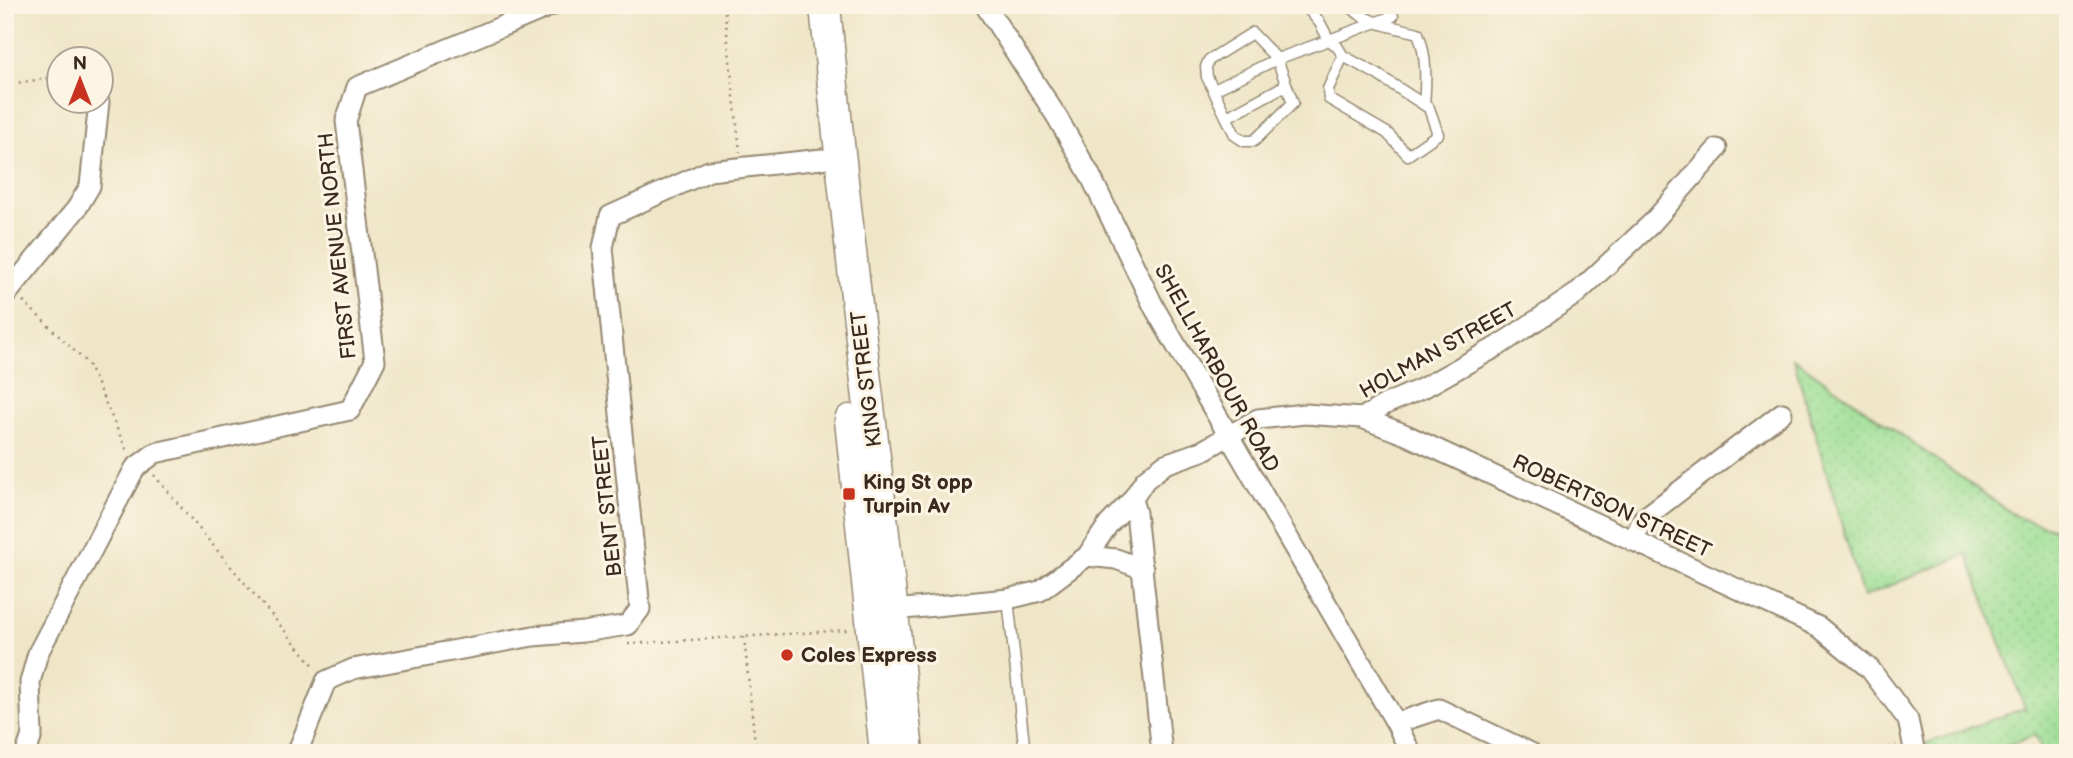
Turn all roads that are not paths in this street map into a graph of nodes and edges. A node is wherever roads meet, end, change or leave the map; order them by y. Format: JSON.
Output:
{"nodes":[{"id":1,"x":553,"y":5,"type":"edge"},
{"id":2,"x":807,"y":5,"type":"edge"},
{"id":3,"x":825,"y":5,"type":"edge"},
{"id":4,"x":985,"y":5,"type":"edge"},
{"id":5,"x":1350,"y":5,"type":"edge"},
{"id":6,"x":1388,"y":5,"type":"edge"},
{"id":7,"x":1307,"y":6,"type":"edge"},
{"id":8,"x":1376,"y":22,"type":"junction"},
{"id":9,"x":1329,"y":40,"type":"junction"},
{"id":10,"x":1343,"y":56,"type":"junction"},
{"id":11,"x":1277,"y":60,"type":"junction"},
{"id":12,"x":1286,"y":85,"type":"junction"},
{"id":13,"x":1214,"y":90,"type":"junction"},
{"id":14,"x":1424,"y":105,"type":"junction"},
{"id":15,"x":98,"y":116,"type":"edge"},
{"id":16,"x":1227,"y":117,"type":"junction"},
{"id":17,"x":1717,"y":149,"type":"dead end"},
{"id":18,"x":822,"y":159,"type":"junction"},
{"id":19,"x":8,"y":292,"type":"edge"},
{"id":20,"x":1782,"y":413,"type":"dead end"},
{"id":21,"x":1362,"y":418,"type":"junction"},
{"id":22,"x":1228,"y":435,"type":"junction"},
{"id":23,"x":1132,"y":500,"type":"junction"},
{"id":24,"x":1633,"y":541,"type":"junction"},
{"id":25,"x":1087,"y":556,"type":"junction"},
{"id":26,"x":1143,"y":569,"type":"junction"},
{"id":27,"x":1008,"y":598,"type":"junction"},
{"id":28,"x":894,"y":610,"type":"junction"},
{"id":29,"x":876,"y":656,"type":"junction"},
{"id":30,"x":1396,"y":723,"type":"junction"},
{"id":31,"x":26,"y":753,"type":"edge"},
{"id":32,"x":297,"y":753,"type":"edge"},
{"id":33,"x":885,"y":753,"type":"edge"},
{"id":34,"x":908,"y":753,"type":"edge"},
{"id":35,"x":1024,"y":753,"type":"edge"},
{"id":36,"x":1162,"y":753,"type":"edge"},
{"id":37,"x":1411,"y":753,"type":"edge"},
{"id":38,"x":1531,"y":753,"type":"edge"},
{"id":39,"x":1915,"y":753,"type":"edge"}],
"edges":[{"from":1,"to":31,"type":"street","name":"FIRST AVENUE NORTH"},
{"from":2,"to":18,"type":"main road","name":"KING STREET"},
{"from":3,"to":28,"type":"main road","name":"KING STREET"},
{"from":4,"to":22,"type":"street","name":"SHELLHARBOUR ROAD"},
{"from":5,"to":8,"type":"lane"},
{"from":6,"to":8,"type":"lane"},
{"from":7,"to":9,"type":"lane"},
{"from":8,"to":9,"type":"lane"},
{"from":8,"to":14,"type":"lane"},
{"from":9,"to":10,"type":"lane"},
{"from":9,"to":11,"type":"lane"},
{"from":10,"to":14,"type":"lane"},
{"from":10,"to":14,"type":"lane"},
{"from":11,"to":12,"type":"lane"},
{"from":11,"to":13,"type":"lane"},
{"from":11,"to":13,"type":"lane"},
{"from":12,"to":16,"type":"lane"},
{"from":12,"to":16,"type":"lane"},
{"from":13,"to":16,"type":"lane"},
{"from":15,"to":19,"type":"street"},
{"from":17,"to":21,"type":"street","name":"HOLMAN STREET"},
{"from":18,"to":29,"type":"main road","name":"KING STREET"},
{"from":18,"to":32,"type":"street","name":"BENT STREET"},
{"from":20,"to":24,"type":"street"},
{"from":21,"to":22,"type":"street","name":"ROBERTSON STREET"},
{"from":21,"to":24,"type":"street","name":"ROBERTSON STREET"},
{"from":22,"to":23,"type":"street","name":"ROBERTSON STREET"},
{"from":22,"to":30,"type":"street","name":"SHELLHARBOUR ROAD"},
{"from":23,"to":25,"type":"street","name":"ROBERTSON STREET"},
{"from":23,"to":26,"type":"street"},
{"from":24,"to":39,"type":"street","name":"ROBERTSON STREET"},
{"from":25,"to":26,"type":"street"},
{"from":25,"to":27,"type":"street","name":"ROBERTSON STREET"},
{"from":26,"to":36,"type":"street"},
{"from":27,"to":28,"type":"street","name":"ROBERTSON STREET"},
{"from":27,"to":35,"type":"lane"},
{"from":28,"to":29,"type":"street"},
{"from":28,"to":34,"type":"main road","name":"KING STREET"},
{"from":29,"to":33,"type":"main road","name":"KING STREET"},
{"from":30,"to":37,"type":"street","name":"SHELLHARBOUR ROAD"},
{"from":30,"to":38,"type":"street"}]}
